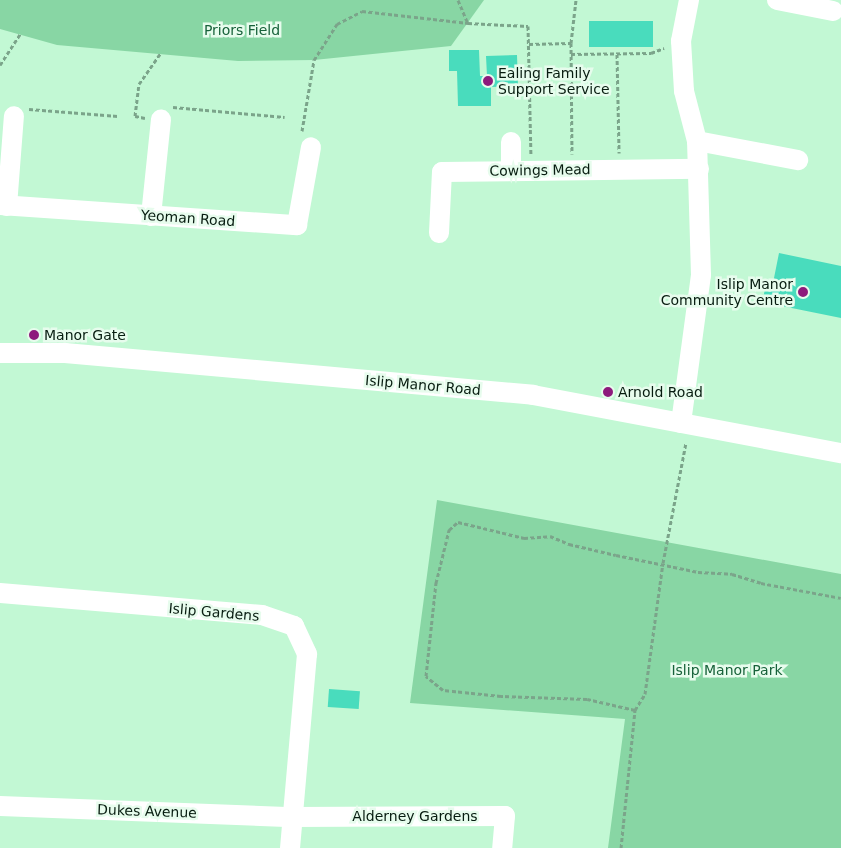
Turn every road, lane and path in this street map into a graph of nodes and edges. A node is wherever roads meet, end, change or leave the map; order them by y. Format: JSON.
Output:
{"nodes":[{"id":1,"x":458,"y":0,"type":"edge"},
{"id":2,"x":576,"y":0,"type":"edge"},
{"id":3,"x":689,"y":0,"type":"edge"},
{"id":4,"x":777,"y":0,"type":"edge"},
{"id":5,"x":833,"y":11,"type":"dead end"},
{"id":6,"x":468,"y":23,"type":"junction"},
{"id":7,"x":20,"y":34,"type":"dead end"},
{"id":8,"x":681,"y":41,"type":"junction"},
{"id":9,"x":571,"y":43,"type":"junction"},
{"id":10,"x":529,"y":44,"type":"junction"},
{"id":11,"x":160,"y":54,"type":"dead end"},
{"id":12,"x":571,"y":54,"type":"junction"},
{"id":13,"x":618,"y":54,"type":"junction"},
{"id":14,"x":0,"y":65,"type":"edge"},
{"id":15,"x":14,"y":116,"type":"joint"},
{"id":16,"x":118,"y":116,"type":"dead end"},
{"id":17,"x":285,"y":116,"type":"dead end"},
{"id":18,"x":161,"y":120,"type":"junction"},
{"id":19,"x":697,"y":141,"type":"junction"},
{"id":20,"x":511,"y":142,"type":"dead end"},
{"id":21,"x":311,"y":146,"type":"joint"},
{"id":22,"x":798,"y":160,"type":"dead end"},
{"id":23,"x":699,"y":168,"type":"junction"},
{"id":24,"x":619,"y":169,"type":"junction"},
{"id":25,"x":532,"y":170,"type":"junction"},
{"id":26,"x":572,"y":170,"type":"junction"},
{"id":27,"x":512,"y":171,"type":"junction"},
{"id":28,"x":3,"y":205,"type":"edge"},
{"id":29,"x":151,"y":216,"type":"junction"},
{"id":30,"x":439,"y":233,"type":"dead end"},
{"id":31,"x":0,"y":353,"type":"edge"},
{"id":32,"x":686,"y":423,"type":"junction"},
{"id":33,"x":841,"y":454,"type":"edge"},
{"id":34,"x":663,"y":563,"type":"junction"},
{"id":35,"x":0,"y":593,"type":"edge"},
{"id":36,"x":841,"y":598,"type":"edge"},
{"id":37,"x":635,"y":710,"type":"junction"},
{"id":38,"x":0,"y":806,"type":"edge"},
{"id":39,"x":293,"y":817,"type":"junction"},
{"id":40,"x":290,"y":848,"type":"edge"},
{"id":41,"x":502,"y":848,"type":"edge"},
{"id":42,"x":621,"y":848,"type":"edge"}],
"edges":[{"from":1,"to":6,"type":"path"},
{"from":2,"to":9,"type":"path"},
{"from":3,"to":8,"type":"street"},
{"from":4,"to":5,"type":"street"},
{"from":6,"to":10,"type":"path"},
{"from":6,"to":21,"type":"path"},
{"from":7,"to":14,"type":"path"},
{"from":8,"to":13,"type":"path"},
{"from":8,"to":19,"type":"street"},
{"from":9,"to":10,"type":"path"},
{"from":9,"to":12,"type":"path"},
{"from":10,"to":25,"type":"path"},
{"from":11,"to":18,"type":"path"},
{"from":12,"to":13,"type":"path"},
{"from":12,"to":26,"type":"path"},
{"from":13,"to":24,"type":"path"},
{"from":15,"to":16,"type":"path"},
{"from":15,"to":28,"type":"street"},
{"from":17,"to":18,"type":"path"},
{"from":18,"to":29,"type":"street"},
{"from":19,"to":22,"type":"street"},
{"from":19,"to":23,"type":"street"},
{"from":20,"to":27,"type":"street"},
{"from":21,"to":29,"type":"street","name":"Yeoman Road"},
{"from":23,"to":24,"type":"street","name":"Cowings Mead"},
{"from":23,"to":32,"type":"street"},
{"from":24,"to":26,"type":"street","name":"Cowings Mead"},
{"from":25,"to":26,"type":"street","name":"Cowings Mead"},
{"from":25,"to":27,"type":"street","name":"Cowings Mead"},
{"from":27,"to":30,"type":"street","name":"Cowings Mead"},
{"from":28,"to":29,"type":"street","name":"Yeoman Road"},
{"from":31,"to":32,"type":"street","name":"Islip Manor Road"},
{"from":32,"to":33,"type":"street","name":"Islip Manor Road"},
{"from":32,"to":34,"type":"path"},
{"from":34,"to":36,"type":"path"},
{"from":34,"to":37,"type":"path"},
{"from":34,"to":37,"type":"path"},
{"from":35,"to":39,"type":"street","name":"Islip Gardens"},
{"from":37,"to":42,"type":"path"},
{"from":38,"to":39,"type":"street","name":"Dukes Avenue"},
{"from":39,"to":40,"type":"street","name":"Islip Gardens"},
{"from":39,"to":41,"type":"street","name":"Alderney Gardens"}]}
